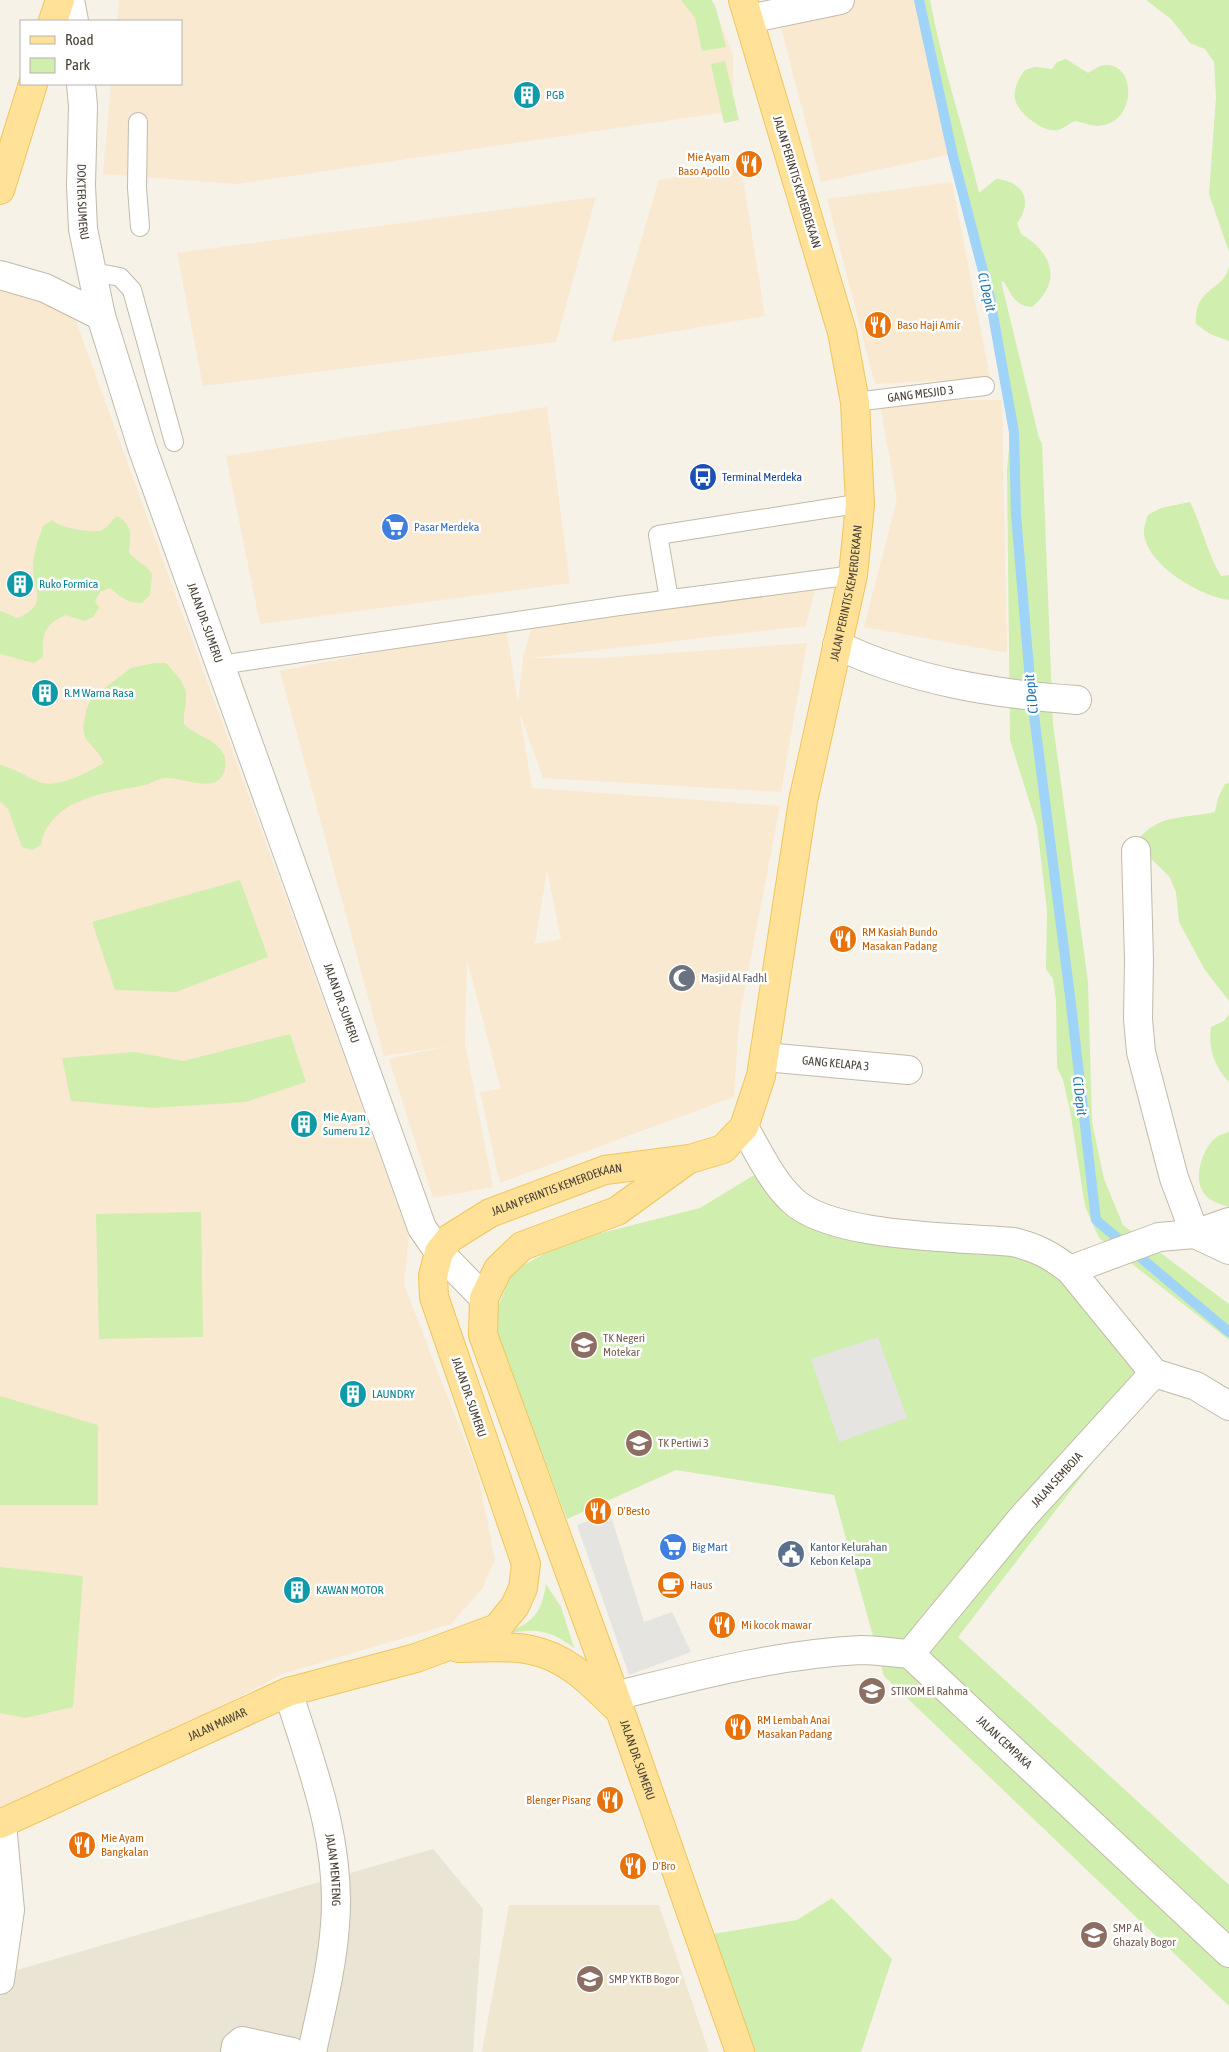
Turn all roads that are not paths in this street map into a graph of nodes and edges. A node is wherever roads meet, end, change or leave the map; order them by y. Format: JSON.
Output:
{"nodes":[{"id":1,"x":60,"y":0,"type":"edge"},
{"id":2,"x":70,"y":0,"type":"edge"},
{"id":3,"x":840,"y":0,"type":"edge"},
{"id":4,"x":746,"y":10,"type":"edge"},
{"id":5,"x":53,"y":20,"type":"edge"},
{"id":6,"x":74,"y":20,"type":"edge"},
{"id":7,"x":33,"y":85,"type":"edge"},
{"id":8,"x":81,"y":85,"type":"edge"},
{"id":9,"x":138,"y":122,"type":"dead end"},
{"id":10,"x":0,"y":190,"type":"edge"},
{"id":11,"x":140,"y":227,"type":"dead end"},
{"id":12,"x":93,"y":272,"type":"junction"},
{"id":13,"x":0,"y":275,"type":"edge"},
{"id":14,"x":101,"y":316,"type":"junction"},
{"id":15,"x":985,"y":386,"type":"dead end"},
{"id":16,"x":855,"y":402,"type":"junction"},
{"id":17,"x":174,"y":442,"type":"dead end"},
{"id":18,"x":860,"y":505,"type":"junction"},
{"id":19,"x":852,"y":575,"type":"junction"},
{"id":20,"x":669,"y":599,"type":"junction"},
{"id":21,"x":837,"y":645,"type":"junction"},
{"id":22,"x":220,"y":665,"type":"junction"},
{"id":23,"x":1066,"y":699,"type":"dead end"},
{"id":24,"x":1136,"y":851,"type":"dead end"},
{"id":25,"x":765,"y":1056,"type":"junction"},
{"id":26,"x":908,"y":1070,"type":"dead end"},
{"id":27,"x":744,"y":1127,"type":"junction"},
{"id":28,"x":690,"y":1159,"type":"junction"},
{"id":29,"x":1229,"y":1222,"type":"edge"},
{"id":30,"x":1195,"y":1234,"type":"junction"},
{"id":31,"x":1229,"y":1250,"type":"edge"},
{"id":32,"x":439,"y":1252,"type":"junction"},
{"id":33,"x":1070,"y":1270,"type":"junction"},
{"id":34,"x":484,"y":1298,"type":"junction"},
{"id":35,"x":1154,"y":1372,"type":"junction"},
{"id":36,"x":1229,"y":1406,"type":"edge"},
{"id":37,"x":442,"y":1648,"type":"junction"},
{"id":38,"x":910,"y":1654,"type":"junction"},
{"id":39,"x":288,"y":1692,"type":"junction"},
{"id":40,"x":617,"y":1703,"type":"junction"},
{"id":41,"x":1,"y":1824,"type":"edge"},
{"id":42,"x":1229,"y":1953,"type":"edge"},
{"id":43,"x":0,"y":1980,"type":"edge"},
{"id":44,"x":235,"y":2052,"type":"edge"},
{"id":45,"x":292,"y":2052,"type":"edge"},
{"id":46,"x":312,"y":2052,"type":"edge"},
{"id":47,"x":740,"y":2052,"type":"edge"}],
"edges":[{"from":1,"to":5,"type":"main road"},
{"from":2,"to":6,"type":"street"},
{"from":3,"to":4,"type":"street"},
{"from":4,"to":16,"type":"main road","name":"JALAN PERINTIS KEMERDEKAAN"},
{"from":7,"to":10,"type":"main road"},
{"from":8,"to":12,"type":"street","name":"DOKTER SUMERU"},
{"from":9,"to":11,"type":"lane"},
{"from":12,"to":14,"type":"street","name":"DOKTER SUMERU"},
{"from":12,"to":17,"type":"lane"},
{"from":13,"to":14,"type":"street"},
{"from":14,"to":22,"type":"street","name":"JALAN DR. SUMERU"},
{"from":15,"to":16,"type":"lane","name":"GANG MESJID 3"},
{"from":16,"to":18,"type":"main road","name":"JALAN PERINTIS KEMERDEKAAN"},
{"from":18,"to":19,"type":"main road","name":"JALAN PERINTIS KEMERDEKAAN"},
{"from":18,"to":20,"type":"lane"},
{"from":19,"to":20,"type":"lane"},
{"from":19,"to":21,"type":"main road","name":"JALAN PERINTIS KEMERDEKAAN"},
{"from":20,"to":22,"type":"lane"},
{"from":21,"to":23,"type":"street"},
{"from":21,"to":25,"type":"main road","name":"JALAN PERINTIS KEMERDEKAAN"},
{"from":22,"to":32,"type":"street","name":"JALAN DR. SUMERU"},
{"from":24,"to":30,"type":"street"},
{"from":25,"to":26,"type":"street","name":"GANG KELAPA 3"},
{"from":25,"to":27,"type":"main road","name":"JALAN PERINTIS KEMERDEKAAN"},
{"from":27,"to":28,"type":"main road","name":"JALAN PERINTIS KEMERDEKAAN"},
{"from":27,"to":33,"type":"street"},
{"from":28,"to":32,"type":"main road","name":"JALAN PERINTIS KEMERDEKAAN"},
{"from":28,"to":34,"type":"main road","name":"JALAN PERINTIS KEMERDEKAAN"},
{"from":29,"to":30,"type":"street"},
{"from":30,"to":31,"type":"street"},
{"from":30,"to":33,"type":"street"},
{"from":32,"to":34,"type":"street"},
{"from":32,"to":37,"type":"main road","name":"JALAN DR. SUMERU"},
{"from":33,"to":35,"type":"street"},
{"from":34,"to":40,"type":"main road","name":"JALAN DR. SUMERU"},
{"from":35,"to":36,"type":"street"},
{"from":35,"to":38,"type":"street","name":"JALAN SEMBOJA"},
{"from":37,"to":39,"type":"main road","name":"JALAN MAWAR"},
{"from":37,"to":40,"type":"main road"},
{"from":38,"to":40,"type":"street"},
{"from":38,"to":42,"type":"street","name":"JALAN CEMPAKA"},
{"from":39,"to":41,"type":"main road","name":"JALAN MAWAR"},
{"from":39,"to":46,"type":"street","name":"JALAN MENTENG"},
{"from":40,"to":47,"type":"main road","name":"JALAN DR. SUMERU"},
{"from":41,"to":43,"type":"street"},
{"from":44,"to":45,"type":"street"}]}
